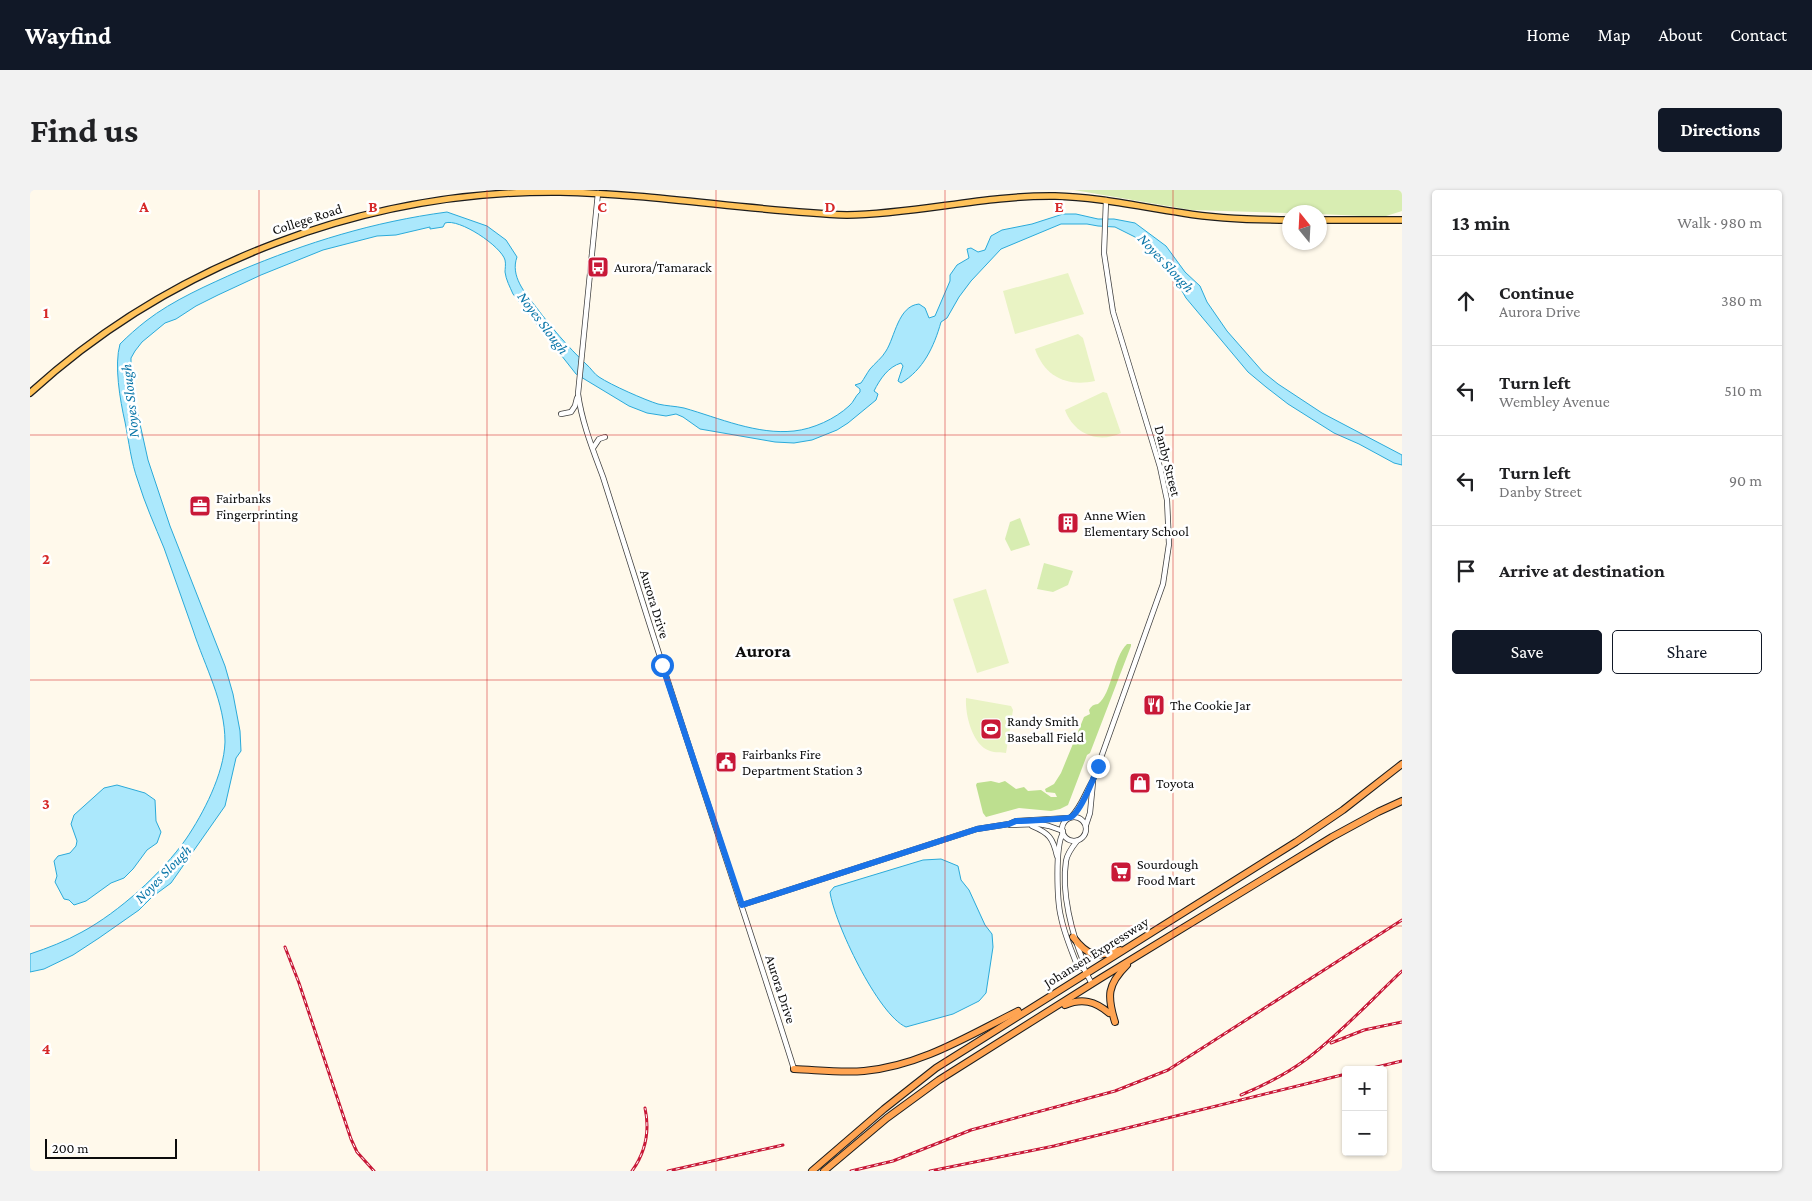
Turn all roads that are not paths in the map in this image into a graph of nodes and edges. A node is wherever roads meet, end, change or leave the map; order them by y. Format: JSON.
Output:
{"nodes":[{"id":1,"x":598,"y":194,"type":"junction"},
{"id":2,"x":1106,"y":200,"type":"junction"},
{"id":3,"x":1282,"y":220,"type":"edge"},
{"id":4,"x":1327,"y":220,"type":"edge"},
{"id":5,"x":1402,"y":220,"type":"edge"},
{"id":6,"x":30,"y":393,"type":"edge"},
{"id":7,"x":578,"y":394,"type":"junction"},
{"id":8,"x":562,"y":414,"type":"dead end"},
{"id":9,"x":605,"y":437,"type":"dead end"},
{"id":10,"x":593,"y":448,"type":"junction"},
{"id":11,"x":1402,"y":764,"type":"edge"},
{"id":12,"x":1093,"y":780,"type":"junction"},
{"id":13,"x":1402,"y":801,"type":"edge"},
{"id":14,"x":1070,"y":818,"type":"junction"},
{"id":15,"x":1009,"y":824,"type":"junction"},
{"id":16,"x":1029,"y":825,"type":"junction"},
{"id":17,"x":1086,"y":825,"type":"junction"},
{"id":18,"x":1063,"y":832,"type":"junction"},
{"id":19,"x":1077,"y":840,"type":"junction"},
{"id":20,"x":1058,"y":858,"type":"junction"},
{"id":21,"x":742,"y":905,"type":"junction"},
{"id":22,"x":1074,"y":937,"type":"junction"},
{"id":23,"x":1132,"y":945,"type":"junction"},
{"id":24,"x":1135,"y":957,"type":"junction"},
{"id":25,"x":1085,"y":971,"type":"junction"},
{"id":26,"x":1092,"y":984,"type":"junction"},
{"id":27,"x":1056,"y":991,"type":"junction"},
{"id":28,"x":1052,"y":1009,"type":"junction"},
{"id":29,"x":1109,"y":1012,"type":"dead end"},
{"id":30,"x":1115,"y":1022,"type":"dead end"},
{"id":31,"x":794,"y":1069,"type":"joint"},
{"id":32,"x":812,"y":1171,"type":"edge"},
{"id":33,"x":824,"y":1171,"type":"edge"}],
"edges":[{"from":1,"to":2,"type":"main road","name":"College Road"},
{"from":1,"to":6,"type":"main road","name":"College Road"},
{"from":1,"to":7,"type":"street","name":"Aurora Drive"},
{"from":2,"to":3,"type":"main road","name":"College Road"},
{"from":2,"to":12,"type":"street","name":"Danby Street"},
{"from":4,"to":5,"type":"main road"},
{"from":7,"to":8,"type":"street"},
{"from":7,"to":10,"type":"street","name":"Aurora Drive"},
{"from":9,"to":10,"type":"street"},
{"from":10,"to":21,"type":"street","name":"Aurora Drive"},
{"from":11,"to":23,"type":"highway","name":"Johansen Expressway"},
{"from":12,"to":14,"type":"street","name":"Danby Street"},
{"from":12,"to":17,"type":"street","name":"Danby Street"},
{"from":13,"to":24,"type":"highway","name":"Johansen Expressway"},
{"from":14,"to":15,"type":"street"},
{"from":14,"to":17,"type":"street"},
{"from":14,"to":18,"type":"street"},
{"from":15,"to":16,"type":"street"},
{"from":15,"to":21,"type":"street"},
{"from":16,"to":18,"type":"street"},
{"from":16,"to":20,"type":"street"},
{"from":17,"to":19,"type":"street"},
{"from":18,"to":19,"type":"street"},
{"from":18,"to":20,"type":"street"},
{"from":19,"to":22,"type":"street"},
{"from":20,"to":25,"type":"street"},
{"from":21,"to":31,"type":"street","name":"Aurora Drive"},
{"from":22,"to":23,"type":"highway"},
{"from":22,"to":25,"type":"street"},
{"from":23,"to":25,"type":"highway","name":"Johansen Expressway"},
{"from":24,"to":26,"type":"highway","name":"Johansen Expressway"},
{"from":24,"to":30,"type":"highway"},
{"from":25,"to":26,"type":"street"},
{"from":25,"to":27,"type":"highway","name":"Johansen Expressway"},
{"from":26,"to":28,"type":"highway","name":"Johansen Expressway"},
{"from":27,"to":31,"type":"highway"},
{"from":27,"to":32,"type":"highway","name":"Johansen Expressway"},
{"from":28,"to":29,"type":"highway"},
{"from":28,"to":33,"type":"highway","name":"Johansen Expressway"}]}
